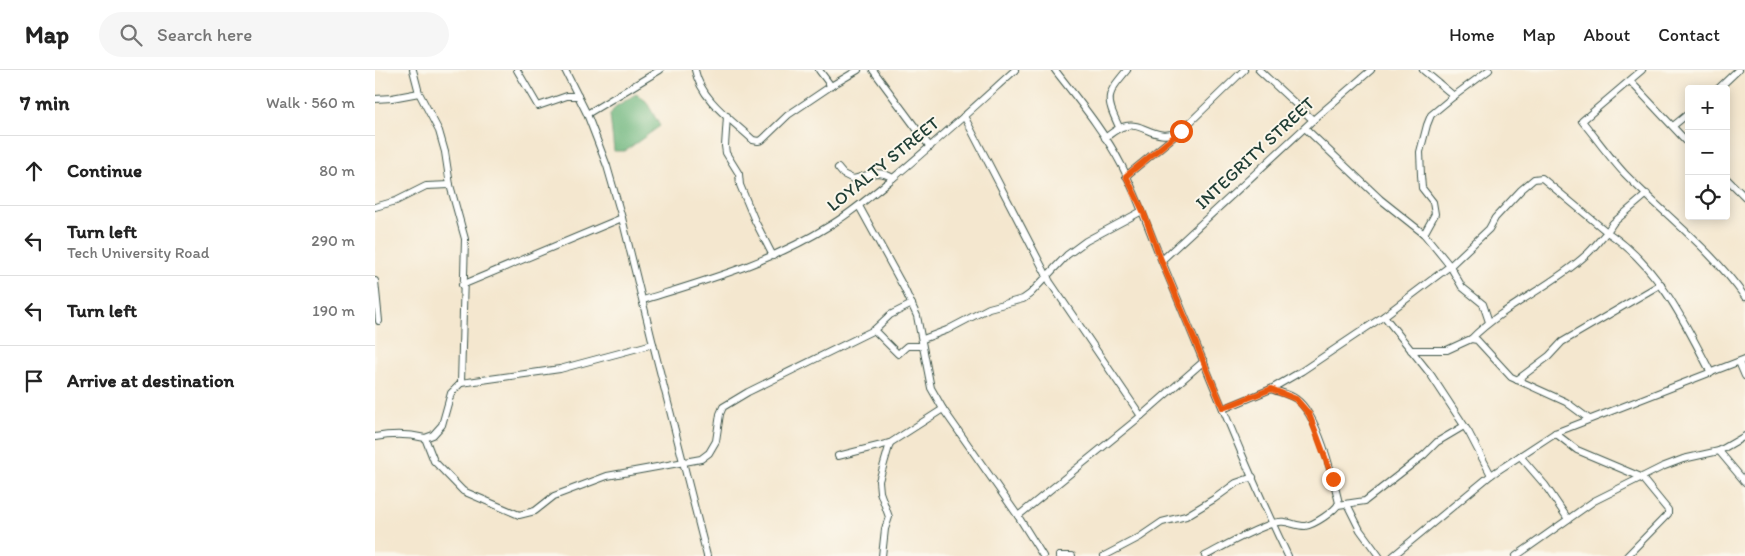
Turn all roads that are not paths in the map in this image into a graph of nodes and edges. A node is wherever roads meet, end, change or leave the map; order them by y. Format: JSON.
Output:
{"nodes":[{"id":1,"x":413,"y":70,"type":"edge"},
{"id":2,"x":517,"y":70,"type":"edge"},
{"id":3,"x":565,"y":70,"type":"edge"},
{"id":4,"x":660,"y":70,"type":"edge"},
{"id":5,"x":695,"y":70,"type":"edge"},
{"id":6,"x":819,"y":70,"type":"edge"},
{"id":7,"x":858,"y":70,"type":"edge"},
{"id":8,"x":873,"y":70,"type":"edge"},
{"id":9,"x":1015,"y":70,"type":"edge"},
{"id":10,"x":1055,"y":70,"type":"edge"},
{"id":11,"x":1127,"y":70,"type":"edge"},
{"id":12,"x":1244,"y":70,"type":"edge"},
{"id":13,"x":1259,"y":70,"type":"edge"},
{"id":14,"x":1371,"y":70,"type":"edge"},
{"id":15,"x":1423,"y":70,"type":"edge"},
{"id":16,"x":1489,"y":70,"type":"edge"},
{"id":17,"x":1738,"y":70,"type":"edge"},
{"id":18,"x":1639,"y":71,"type":"edge"},
{"id":19,"x":1630,"y":81,"type":"junction"},
{"id":20,"x":1722,"y":85,"type":"edge"},
{"id":21,"x":831,"y":86,"type":"junction"},
{"id":22,"x":419,"y":93,"type":"junction"},
{"id":23,"x":578,"y":96,"type":"junction"},
{"id":24,"x":1453,"y":96,"type":"junction"},
{"id":25,"x":375,"y":99,"type":"edge"},
{"id":26,"x":587,"y":114,"type":"junction"},
{"id":27,"x":727,"y":116,"type":"junction"},
{"id":28,"x":964,"y":116,"type":"junction"},
{"id":29,"x":1685,"y":116,"type":"edge"},
{"id":30,"x":1313,"y":120,"type":"junction"},
{"id":31,"x":1673,"y":126,"type":"junction"},
{"id":32,"x":1119,"y":127,"type":"junction"},
{"id":33,"x":1305,"y":128,"type":"junction"},
{"id":34,"x":1181,"y":131,"type":"junction"},
{"id":35,"x":1105,"y":138,"type":"junction"},
{"id":36,"x":1685,"y":140,"type":"edge"},
{"id":37,"x":930,"y":147,"type":"junction"},
{"id":38,"x":838,"y":168,"type":"dead end"},
{"id":39,"x":1126,"y":176,"type":"junction"},
{"id":40,"x":893,"y":178,"type":"junction"},
{"id":41,"x":1730,"y":182,"type":"edge"},
{"id":42,"x":450,"y":185,"type":"junction"},
{"id":43,"x":1647,"y":194,"type":"junction"},
{"id":44,"x":1745,"y":197,"type":"edge"},
{"id":45,"x":859,"y":206,"type":"junction"},
{"id":46,"x":375,"y":207,"type":"edge"},
{"id":47,"x":1143,"y":211,"type":"junction"},
{"id":48,"x":622,"y":218,"type":"junction"},
{"id":49,"x":1607,"y":232,"type":"junction"},
{"id":50,"x":1424,"y":234,"type":"junction"},
{"id":51,"x":773,"y":256,"type":"junction"},
{"id":52,"x":1161,"y":260,"type":"junction"},
{"id":53,"x":1450,"y":266,"type":"junction"},
{"id":54,"x":1047,"y":275,"type":"junction"},
{"id":55,"x":375,"y":281,"type":"edge"},
{"id":56,"x":1661,"y":284,"type":"junction"},
{"id":57,"x":462,"y":285,"type":"junction"},
{"id":58,"x":1745,"y":297,"type":"edge"},
{"id":59,"x":643,"y":300,"type":"junction"},
{"id":60,"x":912,"y":304,"type":"junction"},
{"id":61,"x":1384,"y":316,"type":"junction"},
{"id":62,"x":379,"y":321,"type":"dead end"},
{"id":63,"x":1489,"y":322,"type":"junction"},
{"id":64,"x":874,"y":330,"type":"junction"},
{"id":65,"x":923,"y":338,"type":"junction"},
{"id":66,"x":1471,"y":339,"type":"junction"},
{"id":67,"x":653,"y":344,"type":"junction"},
{"id":68,"x":922,"y":346,"type":"junction"},
{"id":69,"x":1411,"y":350,"type":"junction"},
{"id":70,"x":1204,"y":361,"type":"junction"},
{"id":71,"x":1742,"y":361,"type":"edge"},
{"id":72,"x":1711,"y":373,"type":"junction"},
{"id":73,"x":1745,"y":376,"type":"edge"},
{"id":74,"x":1517,"y":380,"type":"junction"},
{"id":75,"x":461,"y":383,"type":"junction"},
{"id":76,"x":1271,"y":389,"type":"junction"},
{"id":77,"x":1223,"y":408,"type":"junction"},
{"id":78,"x":943,"y":409,"type":"junction"},
{"id":79,"x":1141,"y":416,"type":"junction"},
{"id":80,"x":1589,"y":419,"type":"junction"},
{"id":81,"x":1464,"y":426,"type":"junction"},
{"id":82,"x":1555,"y":433,"type":"junction"},
{"id":83,"x":1745,"y":436,"type":"edge"},
{"id":84,"x":375,"y":437,"type":"edge"},
{"id":85,"x":425,"y":438,"type":"junction"},
{"id":86,"x":890,"y":443,"type":"junction"},
{"id":87,"x":1719,"y":451,"type":"junction"},
{"id":88,"x":838,"y":456,"type":"dead end"},
{"id":89,"x":1520,"y":456,"type":"junction"},
{"id":90,"x":683,"y":462,"type":"junction"},
{"id":91,"x":1491,"y":475,"type":"junction"},
{"id":92,"x":1641,"y":477,"type":"junction"},
{"id":93,"x":1253,"y":478,"type":"junction"},
{"id":94,"x":1745,"y":482,"type":"edge"},
{"id":95,"x":1347,"y":504,"type":"junction"},
{"id":96,"x":1338,"y":505,"type":"junction"},
{"id":97,"x":1018,"y":516,"type":"junction"},
{"id":98,"x":1568,"y":519,"type":"junction"},
{"id":99,"x":1272,"y":523,"type":"junction"},
{"id":100,"x":707,"y":556,"type":"edge"},
{"id":101,"x":882,"y":556,"type":"edge"},
{"id":102,"x":1043,"y":556,"type":"edge"},
{"id":103,"x":1059,"y":556,"type":"edge"},
{"id":104,"x":1072,"y":556,"type":"edge"},
{"id":105,"x":1104,"y":556,"type":"edge"},
{"id":106,"x":1205,"y":556,"type":"edge"},
{"id":107,"x":1288,"y":556,"type":"edge"},
{"id":108,"x":1379,"y":556,"type":"edge"},
{"id":109,"x":1393,"y":556,"type":"edge"},
{"id":110,"x":1516,"y":556,"type":"edge"},
{"id":111,"x":1627,"y":556,"type":"edge"}],
"edges":[{"from":1,"to":22,"type":"street"},
{"from":2,"to":23,"type":"street"},
{"from":3,"to":23,"type":"street"},
{"from":4,"to":26,"type":"street"},
{"from":5,"to":27,"type":"street"},
{"from":6,"to":21,"type":"street"},
{"from":7,"to":21,"type":"street"},
{"from":8,"to":37,"type":"street"},
{"from":9,"to":28,"type":"street","name":"LOYALTY STREET"},
{"from":10,"to":35,"type":"street"},
{"from":11,"to":32,"type":"street"},
{"from":12,"to":34,"type":"street"},
{"from":13,"to":30,"type":"street"},
{"from":14,"to":30,"type":"street","name":"INTEGRITY STREET"},
{"from":15,"to":24,"type":"street"},
{"from":16,"to":24,"type":"street"},
{"from":17,"to":20,"type":"street"},
{"from":18,"to":19,"type":"street"},
{"from":19,"to":31,"type":"street"},
{"from":19,"to":43,"type":"street"},
{"from":21,"to":27,"type":"street"},
{"from":22,"to":25,"type":"street"},
{"from":22,"to":42,"type":"street"},
{"from":23,"to":26,"type":"street"},
{"from":24,"to":50,"type":"street"},
{"from":26,"to":48,"type":"street"},
{"from":27,"to":51,"type":"street"},
{"from":28,"to":37,"type":"street","name":"LOYALTY STREET"},
{"from":28,"to":54,"type":"street"},
{"from":29,"to":31,"type":"street"},
{"from":30,"to":33,"type":"street","name":"INTEGRITY STREET"},
{"from":31,"to":36,"type":"street"},
{"from":32,"to":34,"type":"street"},
{"from":32,"to":35,"type":"street"},
{"from":33,"to":50,"type":"street"},
{"from":33,"to":52,"type":"street","name":"INTEGRITY STREET"},
{"from":34,"to":39,"type":"street"},
{"from":35,"to":39,"type":"street"},
{"from":37,"to":40,"type":"street","name":"LOYALTY STREET"},
{"from":38,"to":40,"type":"street"},
{"from":39,"to":47,"type":"street"},
{"from":40,"to":45,"type":"street","name":"LOYALTY STREET"},
{"from":41,"to":44,"type":"street"},
{"from":42,"to":46,"type":"street"},
{"from":42,"to":57,"type":"street"},
{"from":43,"to":49,"type":"street"},
{"from":43,"to":58,"type":"street"},
{"from":45,"to":51,"type":"street","name":"LOYALTY STREET"},
{"from":45,"to":60,"type":"street"},
{"from":47,"to":52,"type":"street"},
{"from":47,"to":54,"type":"street"},
{"from":48,"to":57,"type":"street"},
{"from":48,"to":59,"type":"street"},
{"from":49,"to":53,"type":"street"},
{"from":49,"to":56,"type":"street"},
{"from":49,"to":63,"type":"street"},
{"from":50,"to":53,"type":"street"},
{"from":51,"to":59,"type":"street","name":"LOYALTY STREET"},
{"from":52,"to":70,"type":"street"},
{"from":53,"to":61,"type":"street"},
{"from":53,"to":63,"type":"street"},
{"from":54,"to":65,"type":"street"},
{"from":54,"to":79,"type":"street"},
{"from":55,"to":62,"type":"street"},
{"from":56,"to":72,"type":"street"},
{"from":56,"to":74,"type":"street"},
{"from":57,"to":75,"type":"street"},
{"from":59,"to":67,"type":"street"},
{"from":60,"to":64,"type":"street"},
{"from":60,"to":65,"type":"street"},
{"from":61,"to":69,"type":"street"},
{"from":61,"to":76,"type":"street"},
{"from":63,"to":66,"type":"street"},
{"from":64,"to":68,"type":"street"},
{"from":64,"to":90,"type":"street"},
{"from":65,"to":68,"type":"street"},
{"from":66,"to":69,"type":"street"},
{"from":66,"to":74,"type":"street"},
{"from":67,"to":75,"type":"street"},
{"from":67,"to":90,"type":"street"},
{"from":68,"to":78,"type":"street"},
{"from":69,"to":81,"type":"street"},
{"from":70,"to":77,"type":"street"},
{"from":70,"to":79,"type":"street"},
{"from":71,"to":72,"type":"street"},
{"from":71,"to":73,"type":"street"},
{"from":72,"to":80,"type":"street"},
{"from":74,"to":80,"type":"street"},
{"from":75,"to":85,"type":"street"},
{"from":76,"to":77,"type":"street"},
{"from":76,"to":96,"type":"street"},
{"from":77,"to":93,"type":"street"},
{"from":78,"to":86,"type":"street"},
{"from":78,"to":97,"type":"street"},
{"from":79,"to":97,"type":"street"},
{"from":80,"to":82,"type":"street"},
{"from":81,"to":91,"type":"street"},
{"from":81,"to":95,"type":"street"},
{"from":82,"to":89,"type":"street"},
{"from":82,"to":92,"type":"street"},
{"from":83,"to":87,"type":"street"},
{"from":84,"to":85,"type":"street"},
{"from":85,"to":90,"type":"street"},
{"from":86,"to":88,"type":"street"},
{"from":86,"to":101,"type":"street"},
{"from":87,"to":92,"type":"street"},
{"from":87,"to":94,"type":"street"},
{"from":89,"to":91,"type":"street"},
{"from":89,"to":98,"type":"street"},
{"from":90,"to":100,"type":"street"},
{"from":91,"to":109,"type":"street"},
{"from":92,"to":98,"type":"street"},
{"from":92,"to":111,"type":"street"},
{"from":93,"to":99,"type":"street"},
{"from":93,"to":105,"type":"street"},
{"from":95,"to":96,"type":"street"},
{"from":95,"to":108,"type":"street"},
{"from":96,"to":99,"type":"street"},
{"from":97,"to":102,"type":"street"},
{"from":98,"to":110,"type":"street"},
{"from":99,"to":106,"type":"street"},
{"from":99,"to":107,"type":"street"},
{"from":103,"to":104,"type":"street"}]}
